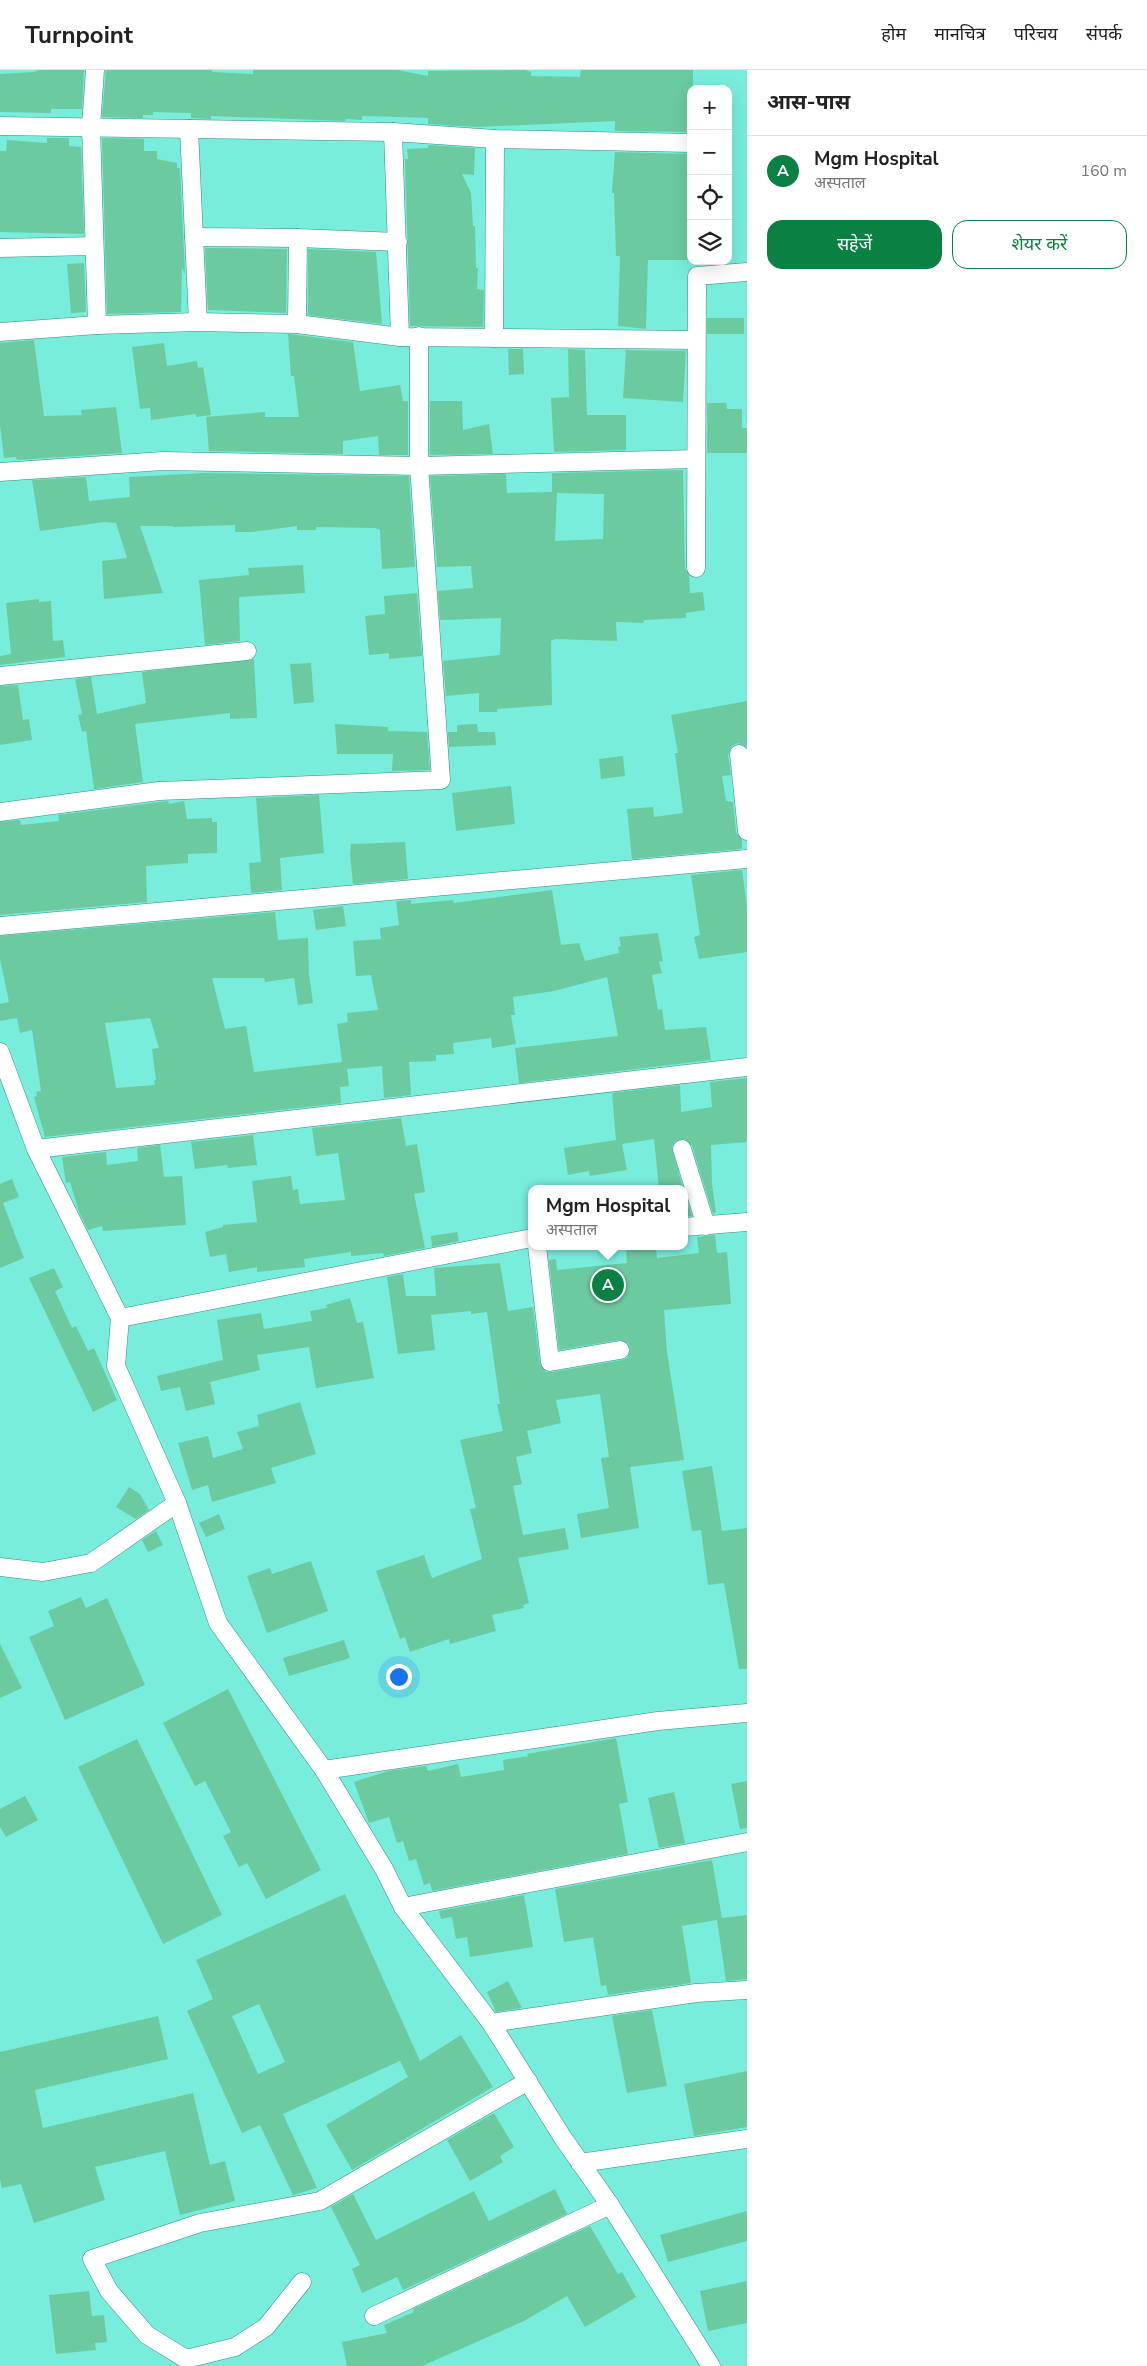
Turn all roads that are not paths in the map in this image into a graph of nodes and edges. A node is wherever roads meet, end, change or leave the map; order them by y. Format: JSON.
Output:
{"nodes":[{"id":1,"x":95,"y":70,"type":"edge"},
{"id":2,"x":0,"y":126,"type":"edge"},
{"id":3,"x":91,"y":126,"type":"junction"},
{"id":4,"x":189,"y":129,"type":"junction"},
{"id":5,"x":393,"y":132,"type":"junction"},
{"id":6,"x":495,"y":140,"type":"junction"},
{"id":7,"x":687,"y":143,"type":"edge"},
{"id":8,"x":194,"y":237,"type":"junction"},
{"id":9,"x":298,"y":238,"type":"junction"},
{"id":10,"x":398,"y":242,"type":"junction"},
{"id":11,"x":94,"y":246,"type":"junction"},
{"id":12,"x":0,"y":248,"type":"edge"},
{"id":13,"x":697,"y":268,"type":"edge"},
{"id":14,"x":747,"y":272,"type":"edge"},
{"id":15,"x":198,"y":322,"type":"junction"},
{"id":16,"x":297,"y":324,"type":"junction"},
{"id":17,"x":97,"y":325,"type":"junction"},
{"id":18,"x":0,"y":332,"type":"edge"},
{"id":19,"x":400,"y":336,"type":"junction"},
{"id":20,"x":419,"y":336,"type":"junction"},
{"id":21,"x":494,"y":338,"type":"junction"},
{"id":22,"x":696,"y":340,"type":"junction"},
{"id":23,"x":696,"y":459,"type":"junction"},
{"id":24,"x":419,"y":466,"type":"junction"},
{"id":25,"x":0,"y":472,"type":"edge"},
{"id":26,"x":696,"y":568,"type":"dead end"},
{"id":27,"x":246,"y":651,"type":"dead end"},
{"id":28,"x":0,"y":676,"type":"edge"},
{"id":29,"x":738,"y":754,"type":"dead end"},
{"id":30,"x":0,"y":812,"type":"edge"},
{"id":31,"x":747,"y":831,"type":"edge"},
{"id":32,"x":747,"y":858,"type":"edge"},
{"id":33,"x":0,"y":926,"type":"edge"},
{"id":34,"x":0,"y":1052,"type":"edge"},
{"id":35,"x":747,"y":1067,"type":"edge"},
{"id":36,"x":36,"y":1149,"type":"junction"},
{"id":37,"x":682,"y":1149,"type":"dead end"},
{"id":38,"x":747,"y":1222,"type":"edge"},
{"id":39,"x":706,"y":1226,"type":"junction"},
{"id":40,"x":688,"y":1228,"type":"edge"},
{"id":41,"x":528,"y":1239,"type":"edge"},
{"id":42,"x":537,"y":1250,"type":"edge"},
{"id":43,"x":120,"y":1318,"type":"junction"},
{"id":44,"x":620,"y":1350,"type":"dead end"},
{"id":45,"x":176,"y":1503,"type":"junction"},
{"id":46,"x":0,"y":1567,"type":"edge"},
{"id":47,"x":747,"y":1713,"type":"edge"},
{"id":48,"x":324,"y":1770,"type":"junction"},
{"id":49,"x":747,"y":1842,"type":"edge"},
{"id":50,"x":403,"y":1907,"type":"junction"},
{"id":51,"x":747,"y":1990,"type":"edge"},
{"id":52,"x":491,"y":2023,"type":"junction"},
{"id":53,"x":528,"y":2081,"type":"junction"},
{"id":54,"x":747,"y":2139,"type":"edge"},
{"id":55,"x":580,"y":2163,"type":"junction"},
{"id":56,"x":610,"y":2206,"type":"junction"},
{"id":57,"x":302,"y":2282,"type":"dead end"},
{"id":58,"x":374,"y":2316,"type":"dead end"},
{"id":59,"x":710,"y":2366,"type":"edge"}],
"edges":[{"from":1,"to":3,"type":"street"},
{"from":2,"to":3,"type":"street"},
{"from":3,"to":4,"type":"street"},
{"from":3,"to":11,"type":"street"},
{"from":4,"to":5,"type":"street"},
{"from":4,"to":8,"type":"street"},
{"from":5,"to":6,"type":"street"},
{"from":5,"to":10,"type":"street"},
{"from":6,"to":7,"type":"street"},
{"from":6,"to":21,"type":"street"},
{"from":8,"to":9,"type":"street"},
{"from":8,"to":15,"type":"street"},
{"from":9,"to":10,"type":"street"},
{"from":9,"to":16,"type":"street"},
{"from":10,"to":19,"type":"street"},
{"from":11,"to":12,"type":"street"},
{"from":11,"to":17,"type":"street"},
{"from":13,"to":14,"type":"street"},
{"from":13,"to":22,"type":"street"},
{"from":15,"to":16,"type":"street"},
{"from":15,"to":17,"type":"street"},
{"from":16,"to":19,"type":"street"},
{"from":17,"to":18,"type":"street"},
{"from":19,"to":20,"type":"street"},
{"from":20,"to":21,"type":"street"},
{"from":20,"to":24,"type":"street"},
{"from":21,"to":22,"type":"street"},
{"from":22,"to":23,"type":"street"},
{"from":23,"to":24,"type":"street"},
{"from":23,"to":26,"type":"street"},
{"from":24,"to":25,"type":"street"},
{"from":24,"to":30,"type":"street"},
{"from":27,"to":28,"type":"street"},
{"from":29,"to":31,"type":"street"},
{"from":32,"to":33,"type":"street"},
{"from":34,"to":36,"type":"street"},
{"from":35,"to":36,"type":"street"},
{"from":36,"to":43,"type":"street"},
{"from":37,"to":39,"type":"street"},
{"from":38,"to":39,"type":"street"},
{"from":39,"to":40,"type":"street"},
{"from":41,"to":43,"type":"street"},
{"from":42,"to":44,"type":"street"},
{"from":43,"to":45,"type":"street"},
{"from":45,"to":46,"type":"street"},
{"from":45,"to":48,"type":"street"},
{"from":47,"to":48,"type":"street"},
{"from":48,"to":50,"type":"street"},
{"from":49,"to":50,"type":"street"},
{"from":50,"to":52,"type":"street"},
{"from":51,"to":52,"type":"street"},
{"from":52,"to":53,"type":"street"},
{"from":53,"to":55,"type":"street"},
{"from":53,"to":57,"type":"street"},
{"from":54,"to":55,"type":"street"},
{"from":55,"to":56,"type":"street"},
{"from":56,"to":58,"type":"street"},
{"from":56,"to":59,"type":"street"}]}
